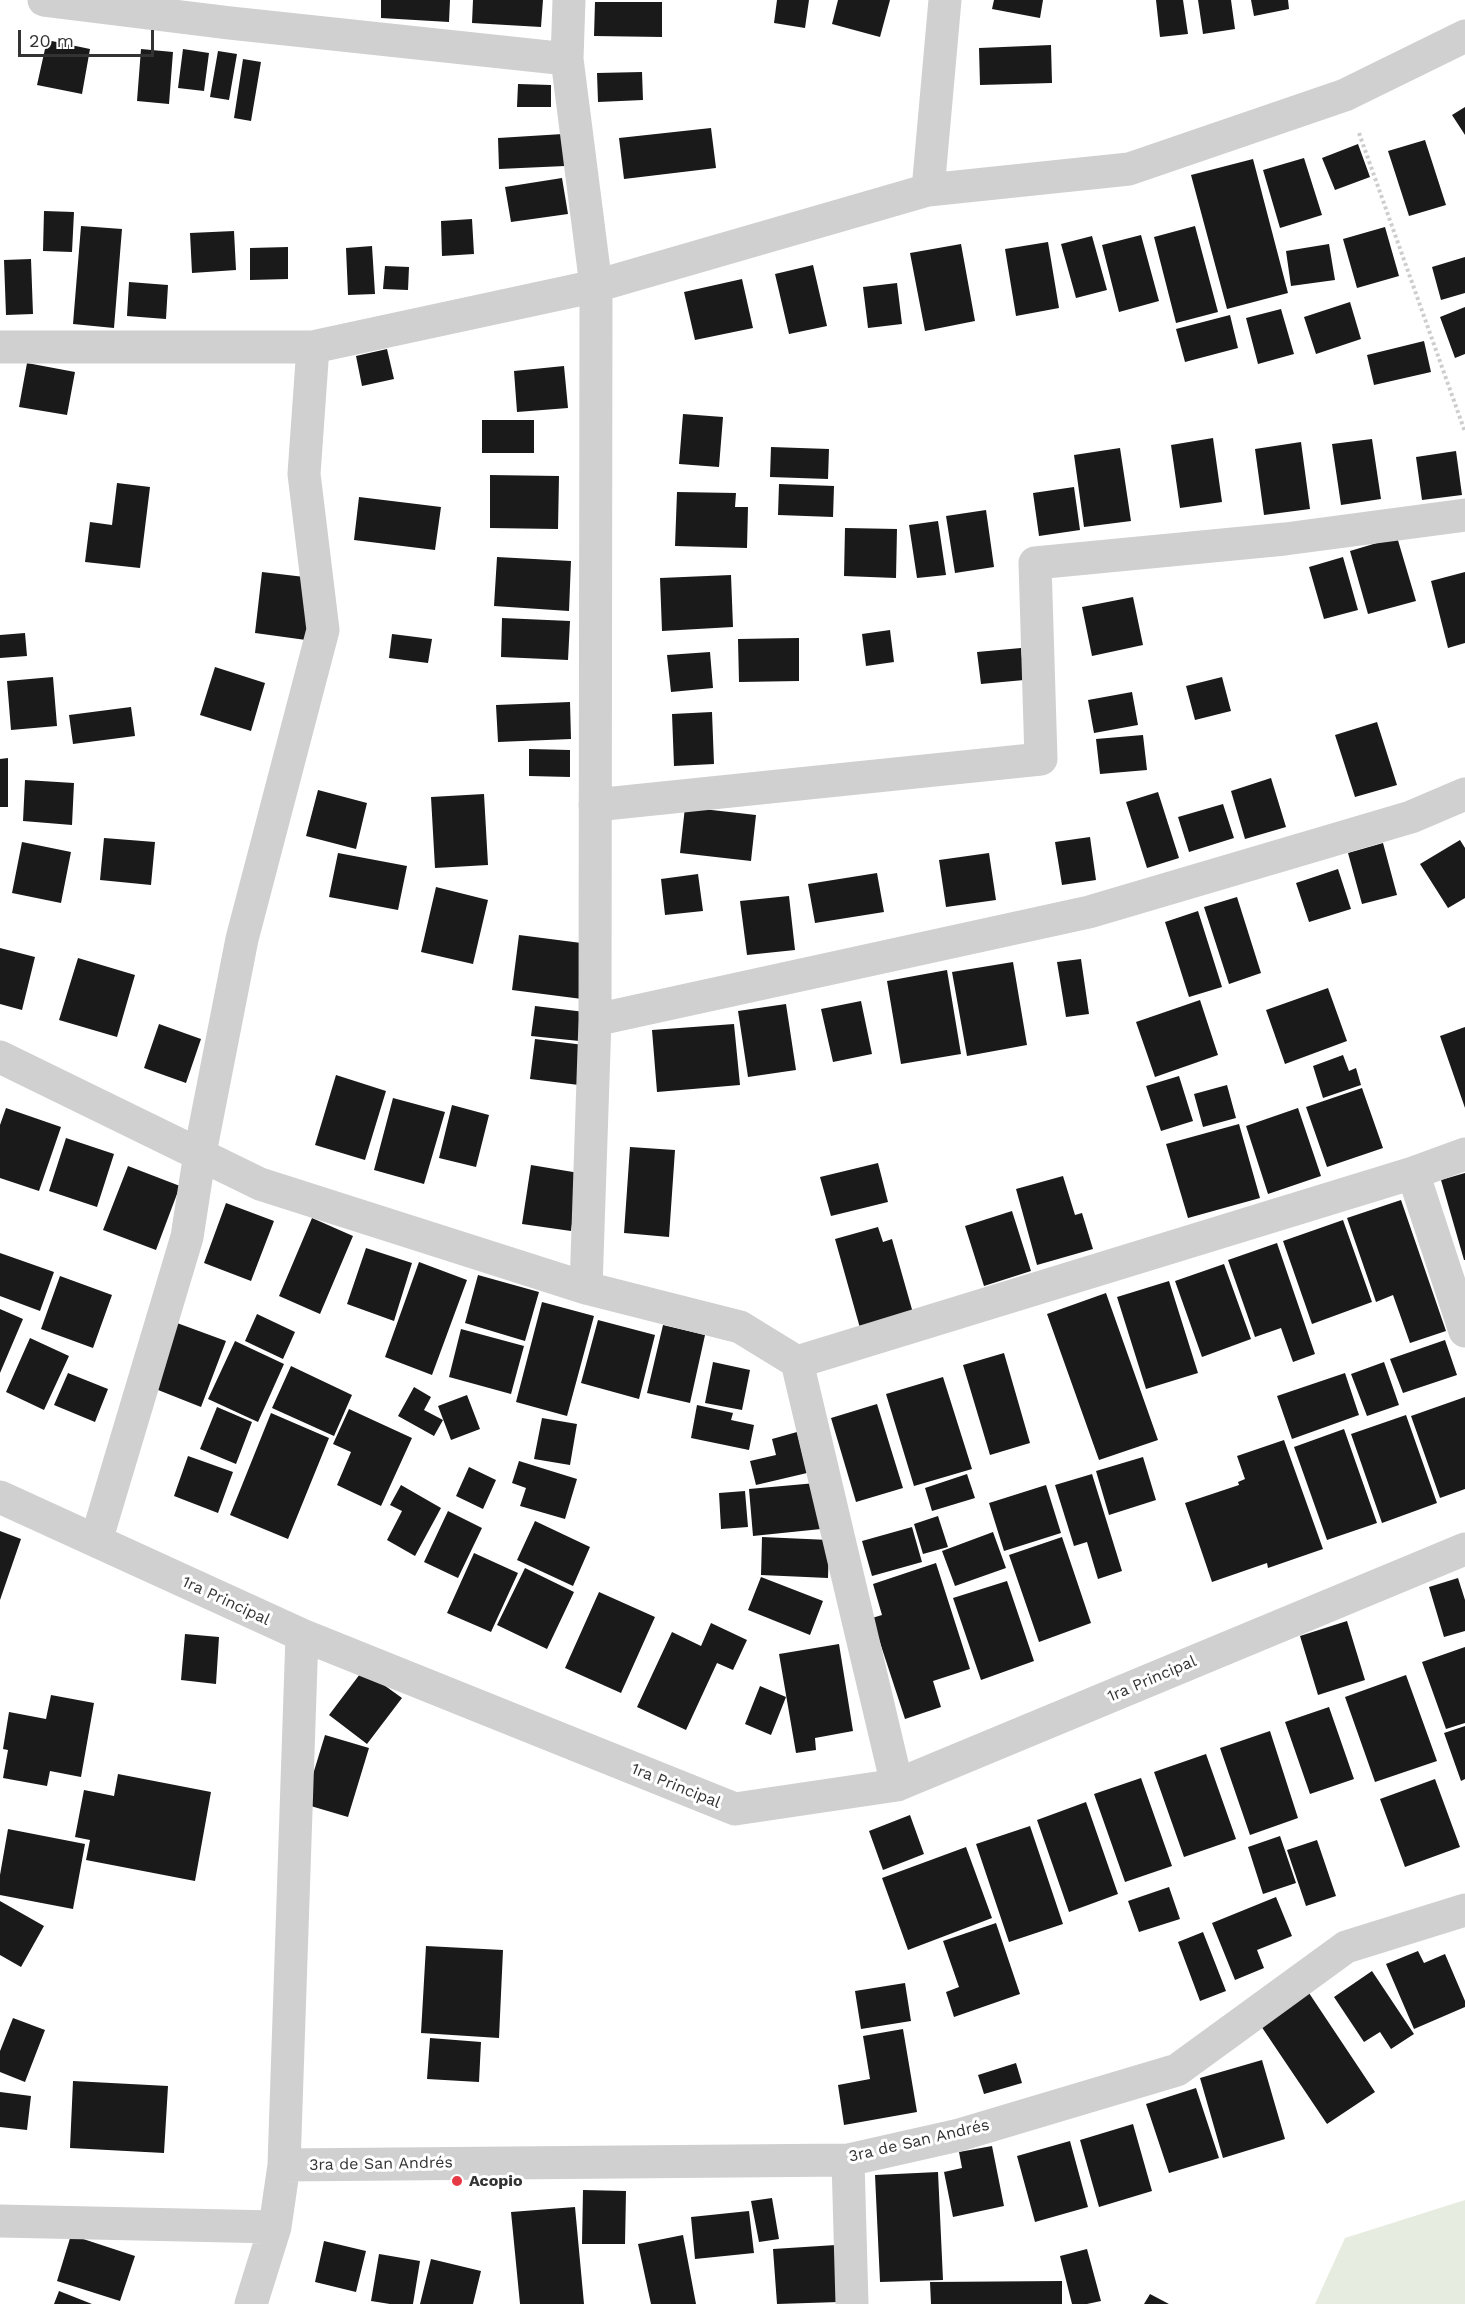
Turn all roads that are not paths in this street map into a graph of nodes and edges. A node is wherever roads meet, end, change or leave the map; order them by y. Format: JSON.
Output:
{"nodes":[{"id":1,"x":44,"y":0,"type":"edge"},
{"id":2,"x":569,"y":0,"type":"edge"},
{"id":3,"x":945,"y":0,"type":"edge"},
{"id":4,"x":231,"y":11,"type":"edge"},
{"id":5,"x":1465,"y":36,"type":"edge"},
{"id":6,"x":567,"y":59,"type":"junction"},
{"id":7,"x":928,"y":190,"type":"junction"},
{"id":8,"x":596,"y":286,"type":"junction"},
{"id":9,"x":313,"y":346,"type":"junction"},
{"id":10,"x":0,"y":347,"type":"edge"},
{"id":11,"x":1465,"y":514,"type":"edge"},
{"id":12,"x":1465,"y":795,"type":"edge"},
{"id":13,"x":595,"y":805,"type":"junction"},
{"id":14,"x":596,"y":1020,"type":"junction"},
{"id":15,"x":0,"y":1057,"type":"edge"},
{"id":16,"x":200,"y":1153,"type":"junction"},
{"id":17,"x":1465,"y":1154,"type":"edge"},
{"id":18,"x":1413,"y":1173,"type":"junction"},
{"id":19,"x":586,"y":1288,"type":"junction"},
{"id":20,"x":1465,"y":1331,"type":"edge"},
{"id":21,"x":797,"y":1362,"type":"junction"},
{"id":22,"x":0,"y":1497,"type":"edge"},
{"id":23,"x":96,"y":1541,"type":"junction"},
{"id":24,"x":1465,"y":1549,"type":"edge"},
{"id":25,"x":302,"y":1635,"type":"junction"},
{"id":26,"x":897,"y":1785,"type":"junction"},
{"id":27,"x":1465,"y":1910,"type":"edge"},
{"id":28,"x":848,"y":2160,"type":"junction"},
{"id":29,"x":284,"y":2165,"type":"junction"},
{"id":30,"x":0,"y":2221,"type":"edge"},
{"id":31,"x":275,"y":2227,"type":"junction"},
{"id":32,"x":251,"y":2304,"type":"edge"},
{"id":33,"x":852,"y":2304,"type":"edge"}],
"edges":[{"from":1,"to":4,"type":"street"},
{"from":2,"to":6,"type":"street"},
{"from":3,"to":7,"type":"street"},
{"from":4,"to":6,"type":"street"},
{"from":5,"to":7,"type":"street"},
{"from":6,"to":8,"type":"street"},
{"from":7,"to":8,"type":"street"},
{"from":8,"to":9,"type":"street"},
{"from":8,"to":13,"type":"street"},
{"from":9,"to":10,"type":"street"},
{"from":9,"to":16,"type":"street"},
{"from":11,"to":13,"type":"street"},
{"from":12,"to":14,"type":"street"},
{"from":13,"to":14,"type":"street"},
{"from":14,"to":19,"type":"street"},
{"from":15,"to":16,"type":"street"},
{"from":16,"to":19,"type":"street"},
{"from":16,"to":23,"type":"street"},
{"from":17,"to":18,"type":"street"},
{"from":18,"to":20,"type":"street"},
{"from":18,"to":21,"type":"street"},
{"from":19,"to":21,"type":"street"},
{"from":21,"to":26,"type":"street"},
{"from":22,"to":23,"type":"street","name":"1ra Principal"},
{"from":23,"to":25,"type":"street","name":"1ra Principal"},
{"from":24,"to":26,"type":"street","name":"1ra Principal"},
{"from":25,"to":26,"type":"street","name":"1ra Principal"},
{"from":25,"to":29,"type":"street"},
{"from":27,"to":28,"type":"street","name":"3ra de San Andrés"},
{"from":28,"to":29,"type":"street","name":"3ra de San Andrés"},
{"from":28,"to":33,"type":"street"},
{"from":29,"to":31,"type":"street"},
{"from":30,"to":31,"type":"street"},
{"from":31,"to":32,"type":"street"}]}
